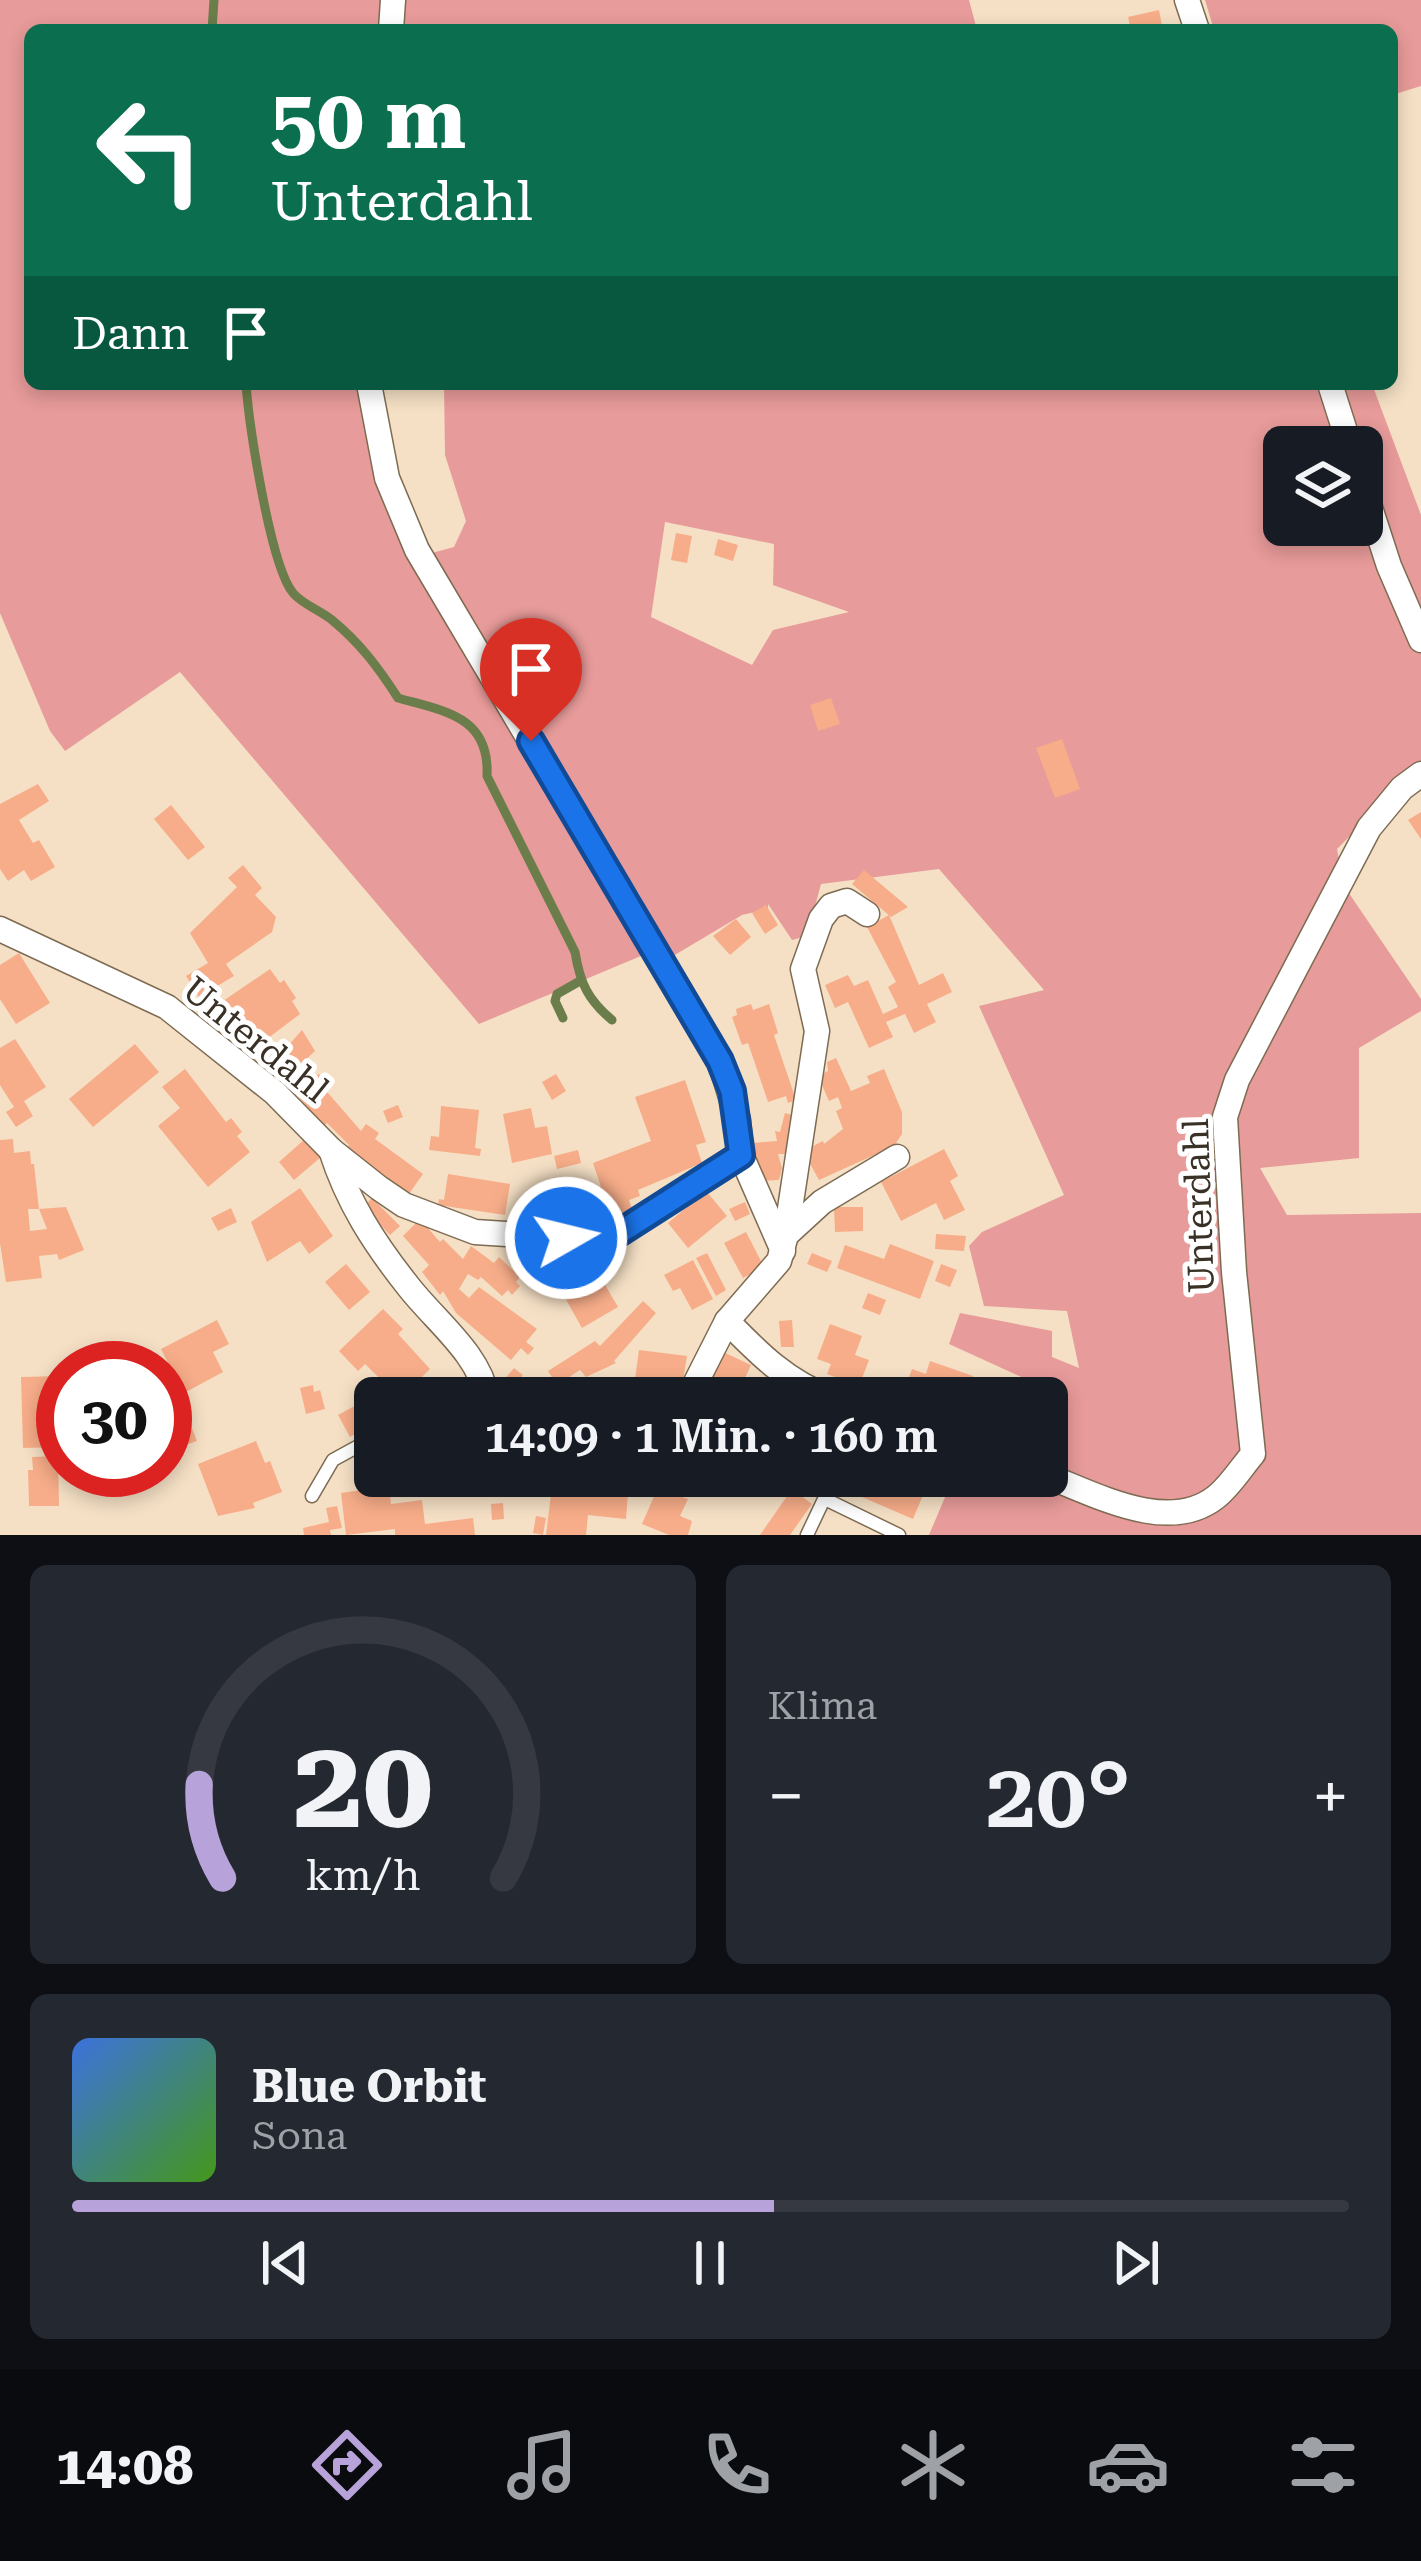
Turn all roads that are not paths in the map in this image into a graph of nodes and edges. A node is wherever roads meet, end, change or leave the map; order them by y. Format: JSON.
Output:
{"nodes":[{"id":1,"x":370,"y":390,"type":"edge"},
{"id":2,"x":1332,"y":390,"type":"edge"},
{"id":3,"x":1343,"y":426,"type":"edge"},
{"id":4,"x":1382,"y":546,"type":"edge"},
{"id":5,"x":1421,"y":640,"type":"edge"},
{"id":6,"x":1421,"y":774,"type":"edge"},
{"id":7,"x":867,"y":914,"type":"dead end"},
{"id":8,"x":0,"y":929,"type":"edge"},
{"id":9,"x":331,"y":1150,"type":"junction"},
{"id":10,"x":741,"y":1155,"type":"junction"},
{"id":11,"x":897,"y":1157,"type":"dead end"},
{"id":12,"x":784,"y":1243,"type":"junction"},
{"id":13,"x":728,"y":1321,"type":"junction"},
{"id":14,"x":480,"y":1377,"type":"edge"},
{"id":15,"x":699,"y":1377,"type":"edge"},
{"id":16,"x":786,"y":1377,"type":"edge"},
{"id":17,"x":354,"y":1448,"type":"edge"},
{"id":18,"x":1068,"y":1483,"type":"edge"},
{"id":19,"x":312,"y":1496,"type":"dead end"},
{"id":20,"x":825,"y":1499,"type":"joint"},
{"id":21,"x":807,"y":1535,"type":"edge"},
{"id":22,"x":899,"y":1535,"type":"edge"}],
"edges":[{"from":1,"to":10,"type":"street"},
{"from":2,"to":3,"type":"street"},
{"from":4,"to":5,"type":"street"},
{"from":6,"to":18,"type":"street","name":"Unterdahl"},
{"from":7,"to":12,"type":"street"},
{"from":8,"to":9,"type":"street","name":"Unterdahl"},
{"from":9,"to":10,"type":"street","name":"Unterdahl"},
{"from":9,"to":14,"type":"street","name":"Unterdahl"},
{"from":10,"to":12,"type":"street"},
{"from":11,"to":12,"type":"street"},
{"from":12,"to":13,"type":"street"},
{"from":13,"to":15,"type":"street"},
{"from":13,"to":16,"type":"street"},
{"from":17,"to":19,"type":"lane"},
{"from":20,"to":21,"type":"lane"},
{"from":20,"to":22,"type":"lane"}]}
